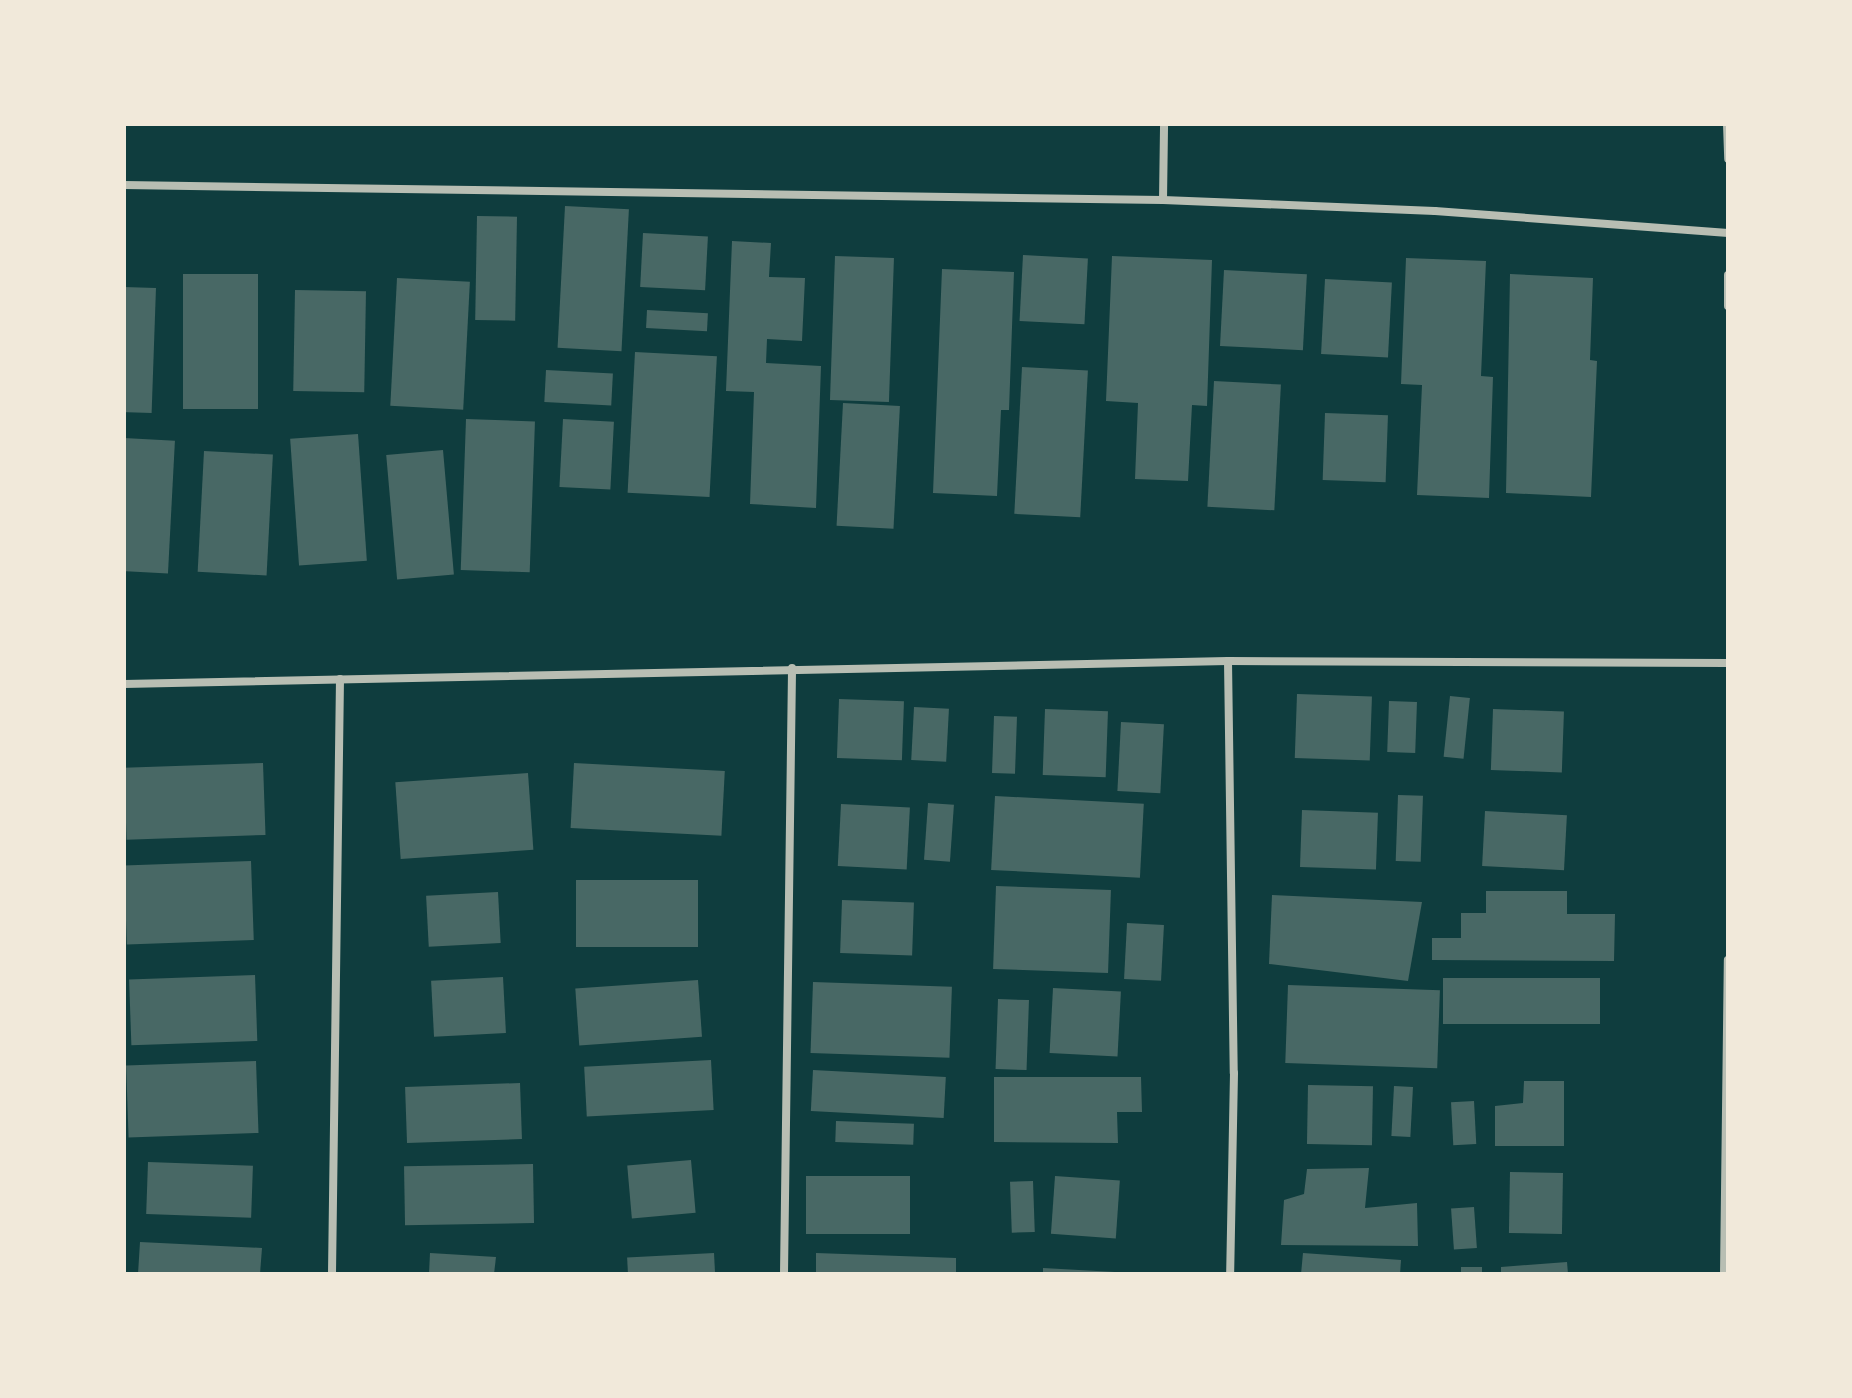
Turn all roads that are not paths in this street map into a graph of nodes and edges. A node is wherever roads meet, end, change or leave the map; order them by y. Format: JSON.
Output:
{"nodes":[{"id":1,"x":1164,"y":124,"type":"edge"},
{"id":2,"x":1727,"y":124,"type":"edge"},
{"id":3,"x":1728,"y":159,"type":"edge"},
{"id":4,"x":124,"y":185,"type":"edge"},
{"id":5,"x":1163,"y":200,"type":"junction"},
{"id":6,"x":1728,"y":233,"type":"edge"},
{"id":7,"x":1728,"y":278,"type":"edge"},
{"id":8,"x":1728,"y":306,"type":"edge"},
{"id":9,"x":1228,"y":661,"type":"junction"},
{"id":10,"x":1728,"y":663,"type":"edge"},
{"id":11,"x":792,"y":668,"type":"junction"},
{"id":12,"x":340,"y":679,"type":"junction"},
{"id":13,"x":124,"y":684,"type":"edge"},
{"id":14,"x":1728,"y":960,"type":"edge"},
{"id":15,"x":332,"y":1274,"type":"edge"},
{"id":16,"x":784,"y":1274,"type":"edge"},
{"id":17,"x":1230,"y":1274,"type":"edge"},
{"id":18,"x":1724,"y":1274,"type":"edge"}],
"edges":[{"from":1,"to":5,"type":"street"},
{"from":2,"to":3,"type":"street"},
{"from":4,"to":5,"type":"street"},
{"from":5,"to":6,"type":"street"},
{"from":7,"to":8,"type":"street"},
{"from":9,"to":10,"type":"street"},
{"from":9,"to":11,"type":"street"},
{"from":9,"to":17,"type":"street"},
{"from":11,"to":12,"type":"street"},
{"from":11,"to":16,"type":"street"},
{"from":12,"to":13,"type":"street"},
{"from":12,"to":15,"type":"street"},
{"from":14,"to":18,"type":"street"}]}
